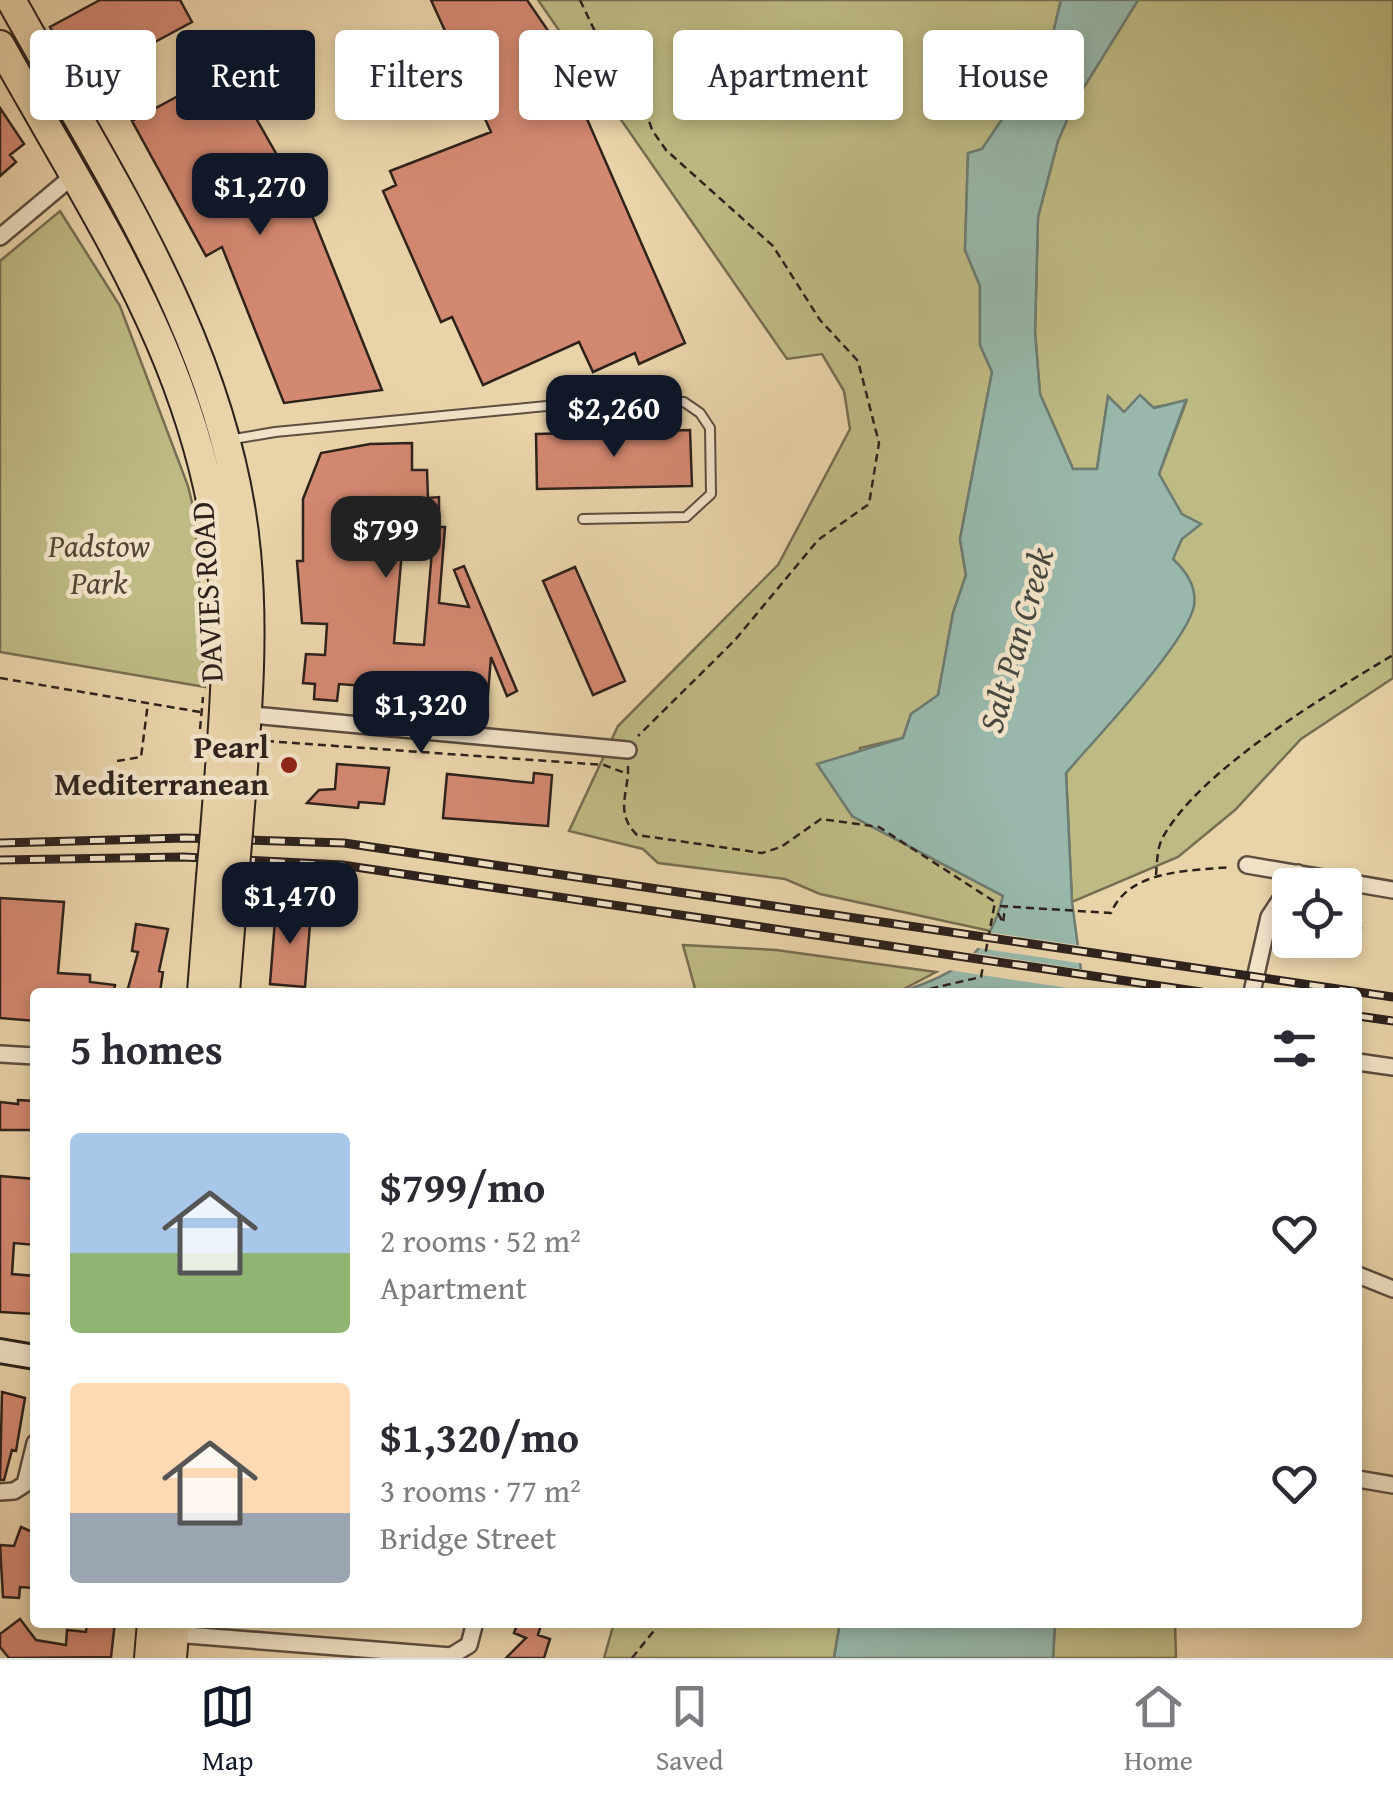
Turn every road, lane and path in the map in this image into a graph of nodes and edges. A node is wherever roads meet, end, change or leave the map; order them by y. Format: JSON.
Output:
{"nodes":[{"id":1,"x":11,"y":0,"type":"edge"},
{"id":2,"x":580,"y":0,"type":"edge"},
{"id":3,"x":26,"y":26,"type":"junction"},
{"id":4,"x":0,"y":44,"type":"edge"},
{"id":5,"x":73,"y":176,"type":"junction"},
{"id":6,"x":0,"y":237,"type":"edge"},
{"id":7,"x":213,"y":444,"type":"junction"},
{"id":8,"x":583,"y":519,"type":"dead end"},
{"id":9,"x":204,"y":604,"type":"dead end"},
{"id":10,"x":1393,"y":655,"type":"edge"},
{"id":11,"x":205,"y":656,"type":"dead end"},
{"id":12,"x":0,"y":678,"type":"edge"},
{"id":13,"x":148,"y":702,"type":"junction"},
{"id":14,"x":226,"y":704,"type":"junction"},
{"id":15,"x":264,"y":741,"type":"dead end"},
{"id":16,"x":628,"y":750,"type":"junction"},
{"id":17,"x":117,"y":761,"type":"dead end"},
{"id":18,"x":628,"y":774,"type":"junction"},
{"id":19,"x":1247,"y":865,"type":"joint"},
{"id":20,"x":1272,"y":869,"type":"edge"},
{"id":21,"x":1156,"y":875,"type":"junction"},
{"id":22,"x":222,"y":878,"type":"junction"},
{"id":23,"x":1362,"y":884,"type":"edge"},
{"id":24,"x":1393,"y":890,"type":"edge"},
{"id":25,"x":998,"y":905,"type":"junction"},
{"id":26,"x":1006,"y":906,"type":"junction"},
{"id":27,"x":996,"y":912,"type":"junction"},
{"id":28,"x":1272,"y":912,"type":"edge"},
{"id":29,"x":203,"y":988,"type":"edge"},
{"id":30,"x":225,"y":988,"type":"edge"},
{"id":31,"x":932,"y":988,"type":"edge"},
{"id":32,"x":1253,"y":988,"type":"edge"},
{"id":33,"x":0,"y":1054,"type":"edge"},
{"id":34,"x":30,"y":1056,"type":"edge"},
{"id":35,"x":1362,"y":1063,"type":"edge"},
{"id":36,"x":1393,"y":1067,"type":"edge"},
{"id":37,"x":1362,"y":1277,"type":"edge"},
{"id":38,"x":1393,"y":1289,"type":"edge"},
{"id":39,"x":0,"y":1351,"type":"edge"},
{"id":40,"x":30,"y":1355,"type":"edge"},
{"id":41,"x":30,"y":1464,"type":"edge"},
{"id":42,"x":1362,"y":1480,"type":"edge"},
{"id":43,"x":1393,"y":1486,"type":"edge"},
{"id":44,"x":0,"y":1492,"type":"edge"},
{"id":45,"x":474,"y":1628,"type":"edge"},
{"id":46,"x":655,"y":1628,"type":"edge"},
{"id":47,"x":168,"y":1634,"type":"edge"},
{"id":48,"x":150,"y":1658,"type":"edge"},
{"id":49,"x":632,"y":1658,"type":"edge"}],
"edges":[{"from":1,"to":3,"type":"highway","name":"DAVIES ROAD"},
{"from":2,"to":16,"type":"path"},
{"from":3,"to":5,"type":"highway"},
{"from":3,"to":7,"type":"highway","name":"DAVIES ROAD"},
{"from":4,"to":5,"type":"highway","name":"DAVIES ROAD"},
{"from":5,"to":6,"type":"street"},
{"from":5,"to":7,"type":"highway","name":"DAVIES ROAD"},
{"from":7,"to":8,"type":"lane"},
{"from":7,"to":14,"type":"highway","name":"DAVIES ROAD"},
{"from":9,"to":11,"type":"path"},
{"from":10,"to":21,"type":"path"},
{"from":12,"to":13,"type":"path"},
{"from":13,"to":14,"type":"path"},
{"from":13,"to":17,"type":"path"},
{"from":14,"to":16,"type":"street"},
{"from":14,"to":22,"type":"highway","name":"DAVIES ROAD","bridge":true},
{"from":15,"to":18,"type":"path"},
{"from":16,"to":18,"type":"path"},
{"from":18,"to":25,"type":"path"},
{"from":19,"to":20,"type":"street"},
{"from":19,"to":21,"type":"path"},
{"from":21,"to":26,"type":"path"},
{"from":22,"to":29,"type":"highway","name":"DAVIES ROAD"},
{"from":22,"to":30,"type":"highway","name":"DAVIES ROAD"},
{"from":23,"to":24,"type":"street"},
{"from":25,"to":26,"type":"path"},
{"from":25,"to":27,"type":"path"},
{"from":26,"to":27,"type":"path"},
{"from":27,"to":31,"type":"path"},
{"from":28,"to":32,"type":"street"},
{"from":33,"to":34,"type":"street"},
{"from":35,"to":36,"type":"street"},
{"from":37,"to":38,"type":"street"},
{"from":39,"to":40,"type":"main road"},
{"from":41,"to":44,"type":"street"},
{"from":42,"to":43,"type":"street"},
{"from":45,"to":47,"type":"street"},
{"from":46,"to":49,"type":"path"},
{"from":47,"to":48,"type":"highway"}]}
